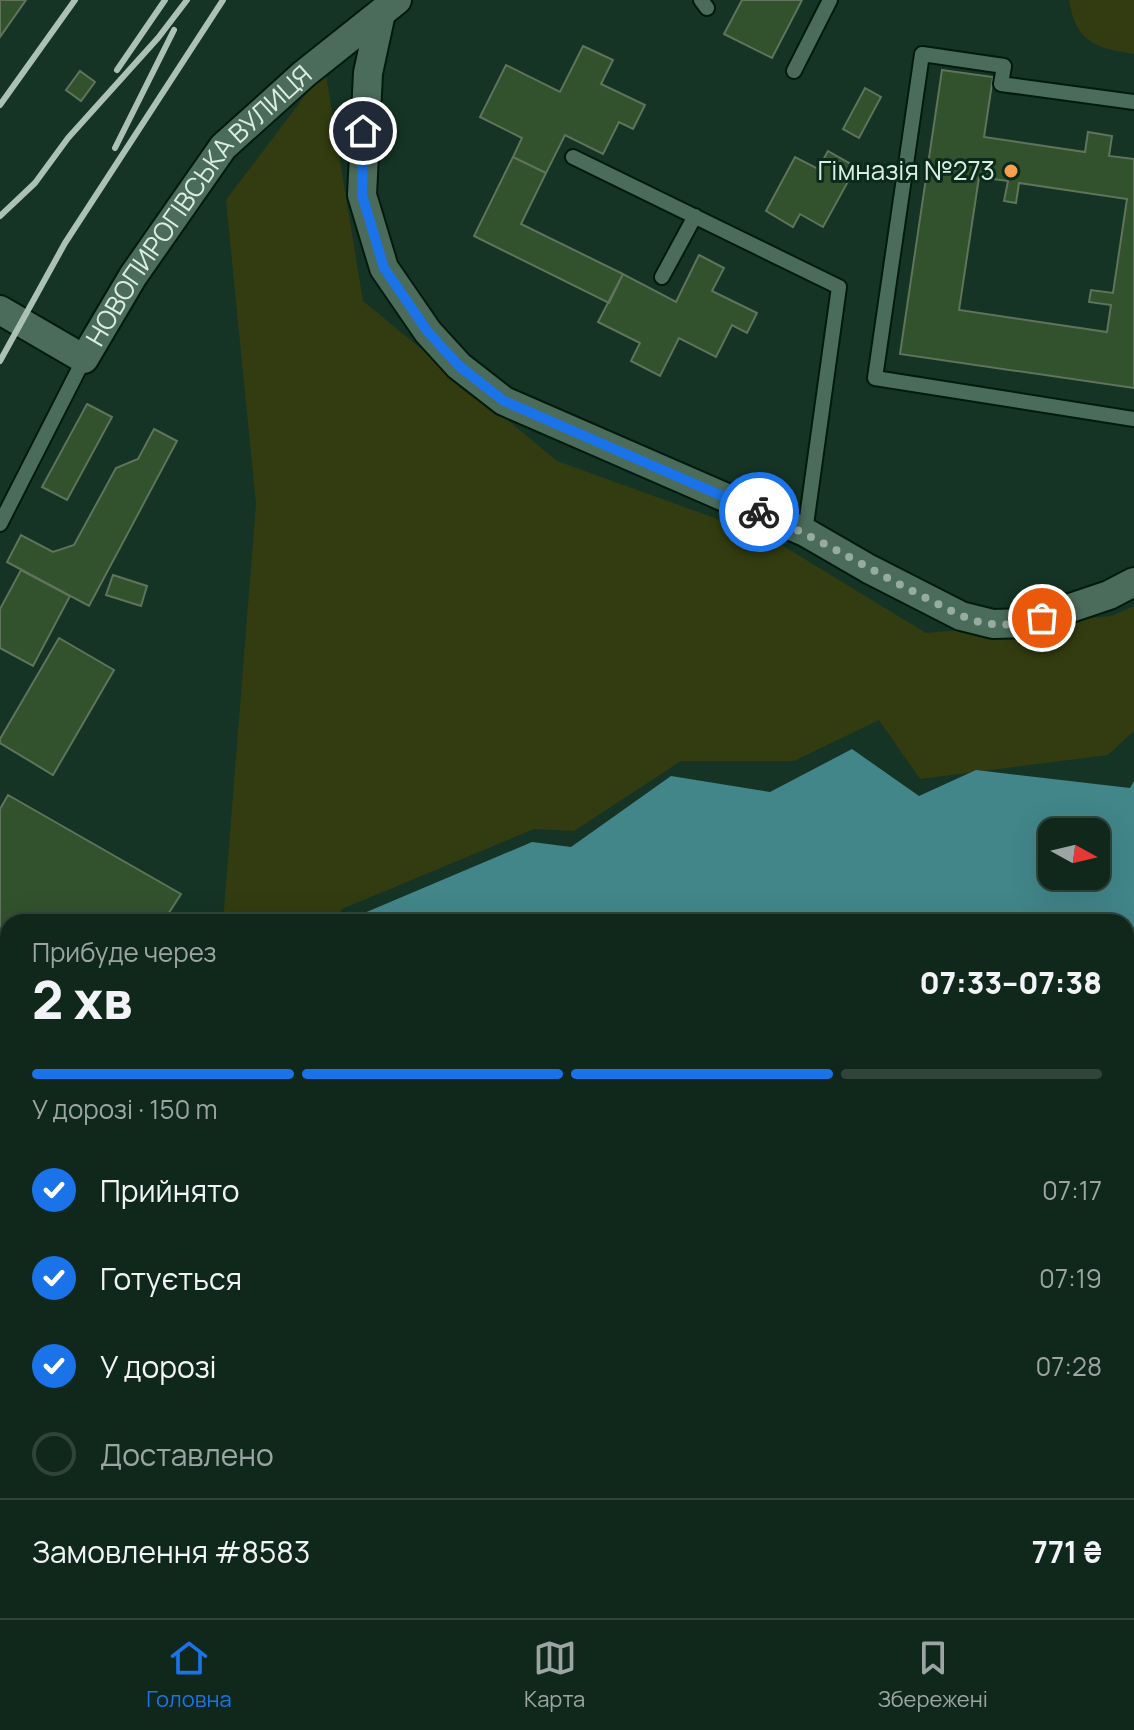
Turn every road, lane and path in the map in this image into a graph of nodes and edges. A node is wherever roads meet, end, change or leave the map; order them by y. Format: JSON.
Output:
{"nodes":[{"id":1,"x":830,"y":0,"type":"edge"},
{"id":2,"x":389,"y":6,"type":"edge"},
{"id":3,"x":794,"y":71,"type":"dead end"},
{"id":4,"x":1134,"y":102,"type":"edge"},
{"id":5,"x":573,"y":157,"type":"dead end"},
{"id":6,"x":695,"y":216,"type":"junction"},
{"id":7,"x":662,"y":277,"type":"dead end"},
{"id":8,"x":0,"y":310,"type":"edge"},
{"id":9,"x":84,"y":359,"type":"junction"},
{"id":10,"x":1134,"y":419,"type":"edge"},
{"id":11,"x":0,"y":524,"type":"edge"},
{"id":12,"x":805,"y":532,"type":"junction"},
{"id":13,"x":1134,"y":582,"type":"edge"}],
"edges":[{"from":1,"to":3,"type":"lane"},
{"from":2,"to":9,"type":"street","name":"НОВОПИРОГІВСЬКА ВУЛИЦЯ"},
{"from":2,"to":12,"type":"street"},
{"from":4,"to":10,"type":"lane"},
{"from":5,"to":6,"type":"lane"},
{"from":6,"to":7,"type":"lane"},
{"from":6,"to":12,"type":"lane"},
{"from":8,"to":9,"type":"street","name":"НОВОПИРОГІВСЬКА ВУЛИЦЯ"},
{"from":9,"to":11,"type":"lane"},
{"from":12,"to":13,"type":"street"}]}
